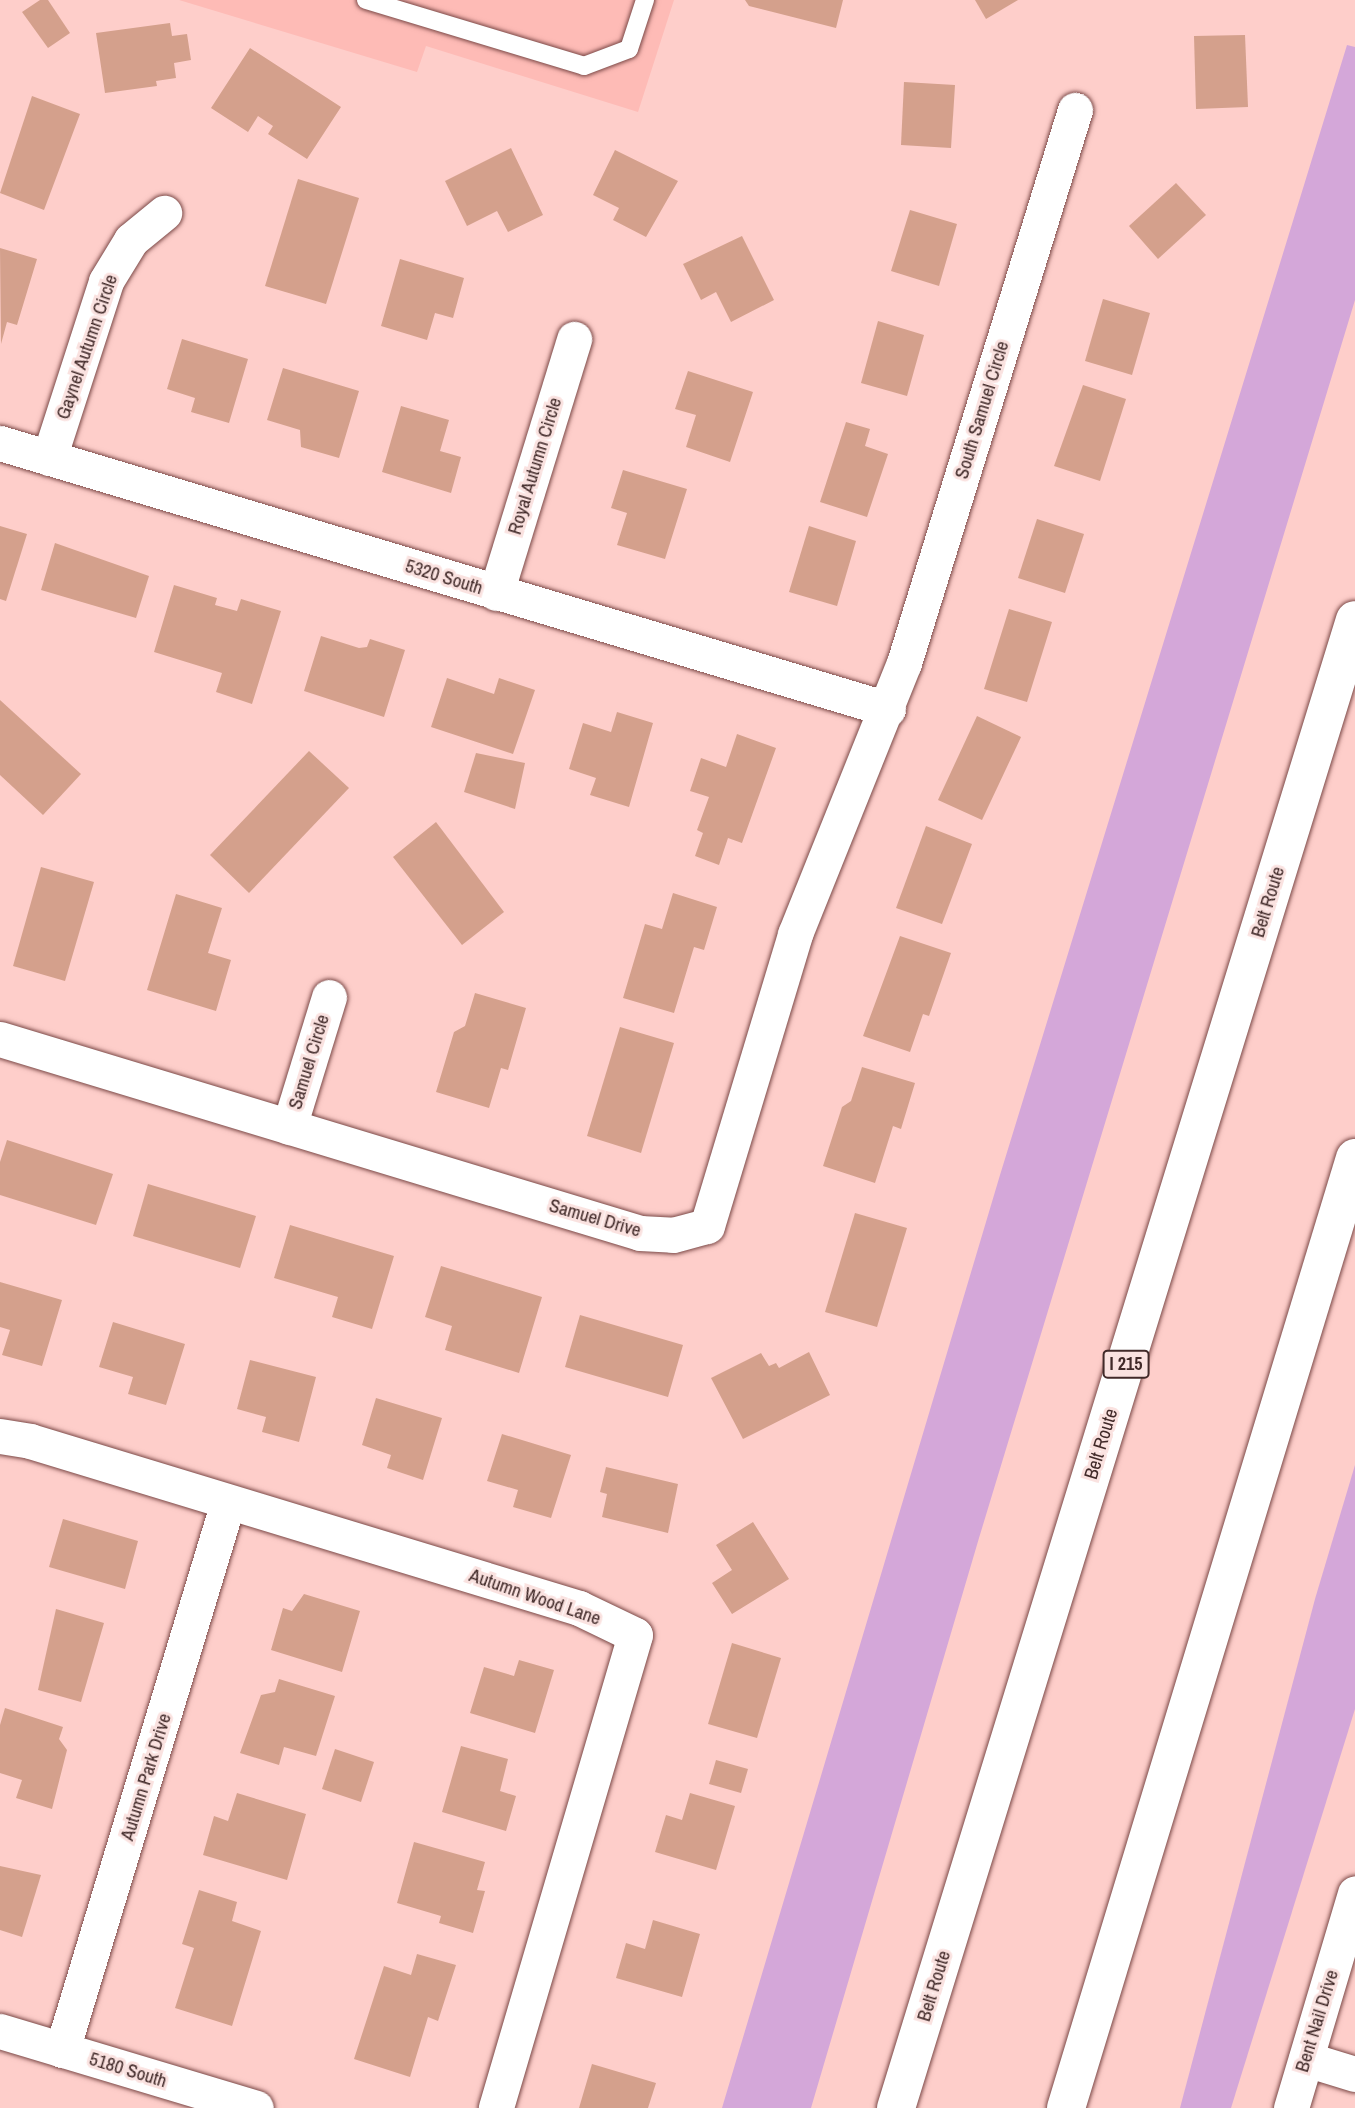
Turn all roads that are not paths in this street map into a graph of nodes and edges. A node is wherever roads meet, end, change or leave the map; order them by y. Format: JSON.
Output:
{"nodes":[{"id":1,"x":366,"y":0,"type":"edge"},
{"id":2,"x":645,"y":0,"type":"edge"},
{"id":3,"x":1075,"y":110,"type":"dead end"},
{"id":4,"x":164,"y":213,"type":"dead end"},
{"id":5,"x":574,"y":339,"type":"dead end"},
{"id":6,"x":0,"y":443,"type":"edge"},
{"id":7,"x":49,"y":458,"type":"junction"},
{"id":8,"x":496,"y":593,"type":"junction"},
{"id":9,"x":1355,"y":620,"type":"edge"},
{"id":10,"x":888,"y":709,"type":"junction"},
{"id":11,"x":329,"y":997,"type":"dead end"},
{"id":12,"x":0,"y":1040,"type":"edge"},
{"id":13,"x":289,"y":1127,"type":"junction"},
{"id":14,"x":1355,"y":1158,"type":"edge"},
{"id":15,"x":0,"y":1436,"type":"edge"},
{"id":16,"x":228,"y":1502,"type":"junction"},
{"id":17,"x":1355,"y":1894,"type":"edge"},
{"id":18,"x":0,"y":2031,"type":"edge"},
{"id":19,"x":62,"y":2050,"type":"junction"},
{"id":20,"x":1306,"y":2059,"type":"junction"},
{"id":21,"x":1355,"y":2074,"type":"edge"},
{"id":22,"x":256,"y":2108,"type":"edge"},
{"id":23,"x":496,"y":2108,"type":"edge"},
{"id":24,"x":896,"y":2108,"type":"edge"},
{"id":25,"x":1066,"y":2108,"type":"edge"},
{"id":26,"x":1291,"y":2108,"type":"edge"}],
"edges":[{"from":1,"to":2,"type":"lane"},
{"from":3,"to":10,"type":"street","name":"South Samuel Circle"},
{"from":4,"to":7,"type":"street","name":"Gaynel Autumn Circle"},
{"from":5,"to":8,"type":"street","name":"Royal Autumn Circle"},
{"from":6,"to":7,"type":"street","name":"5320 South"},
{"from":7,"to":8,"type":"street","name":"5320 South"},
{"from":8,"to":10,"type":"street","name":"5320 South"},
{"from":9,"to":24,"type":"highway","name":"Belt Route","number":"I 215"},
{"from":10,"to":13,"type":"street","name":"Samuel Drive"},
{"from":11,"to":13,"type":"street","name":"Samuel Circle"},
{"from":12,"to":13,"type":"street","name":"Samuel Drive"},
{"from":14,"to":25,"type":"highway"},
{"from":15,"to":16,"type":"street","name":"Autumn Wood Lane"},
{"from":16,"to":19,"type":"street","name":"Autumn Park Drive"},
{"from":16,"to":23,"type":"street","name":"Autumn Wood Lane"},
{"from":17,"to":20,"type":"street","name":"Bent Nail Drive"},
{"from":18,"to":19,"type":"street","name":"5180 South"},
{"from":19,"to":22,"type":"street","name":"5180 South"},
{"from":20,"to":21,"type":"street"},
{"from":20,"to":26,"type":"street","name":"Bent Nail Drive"}]}
